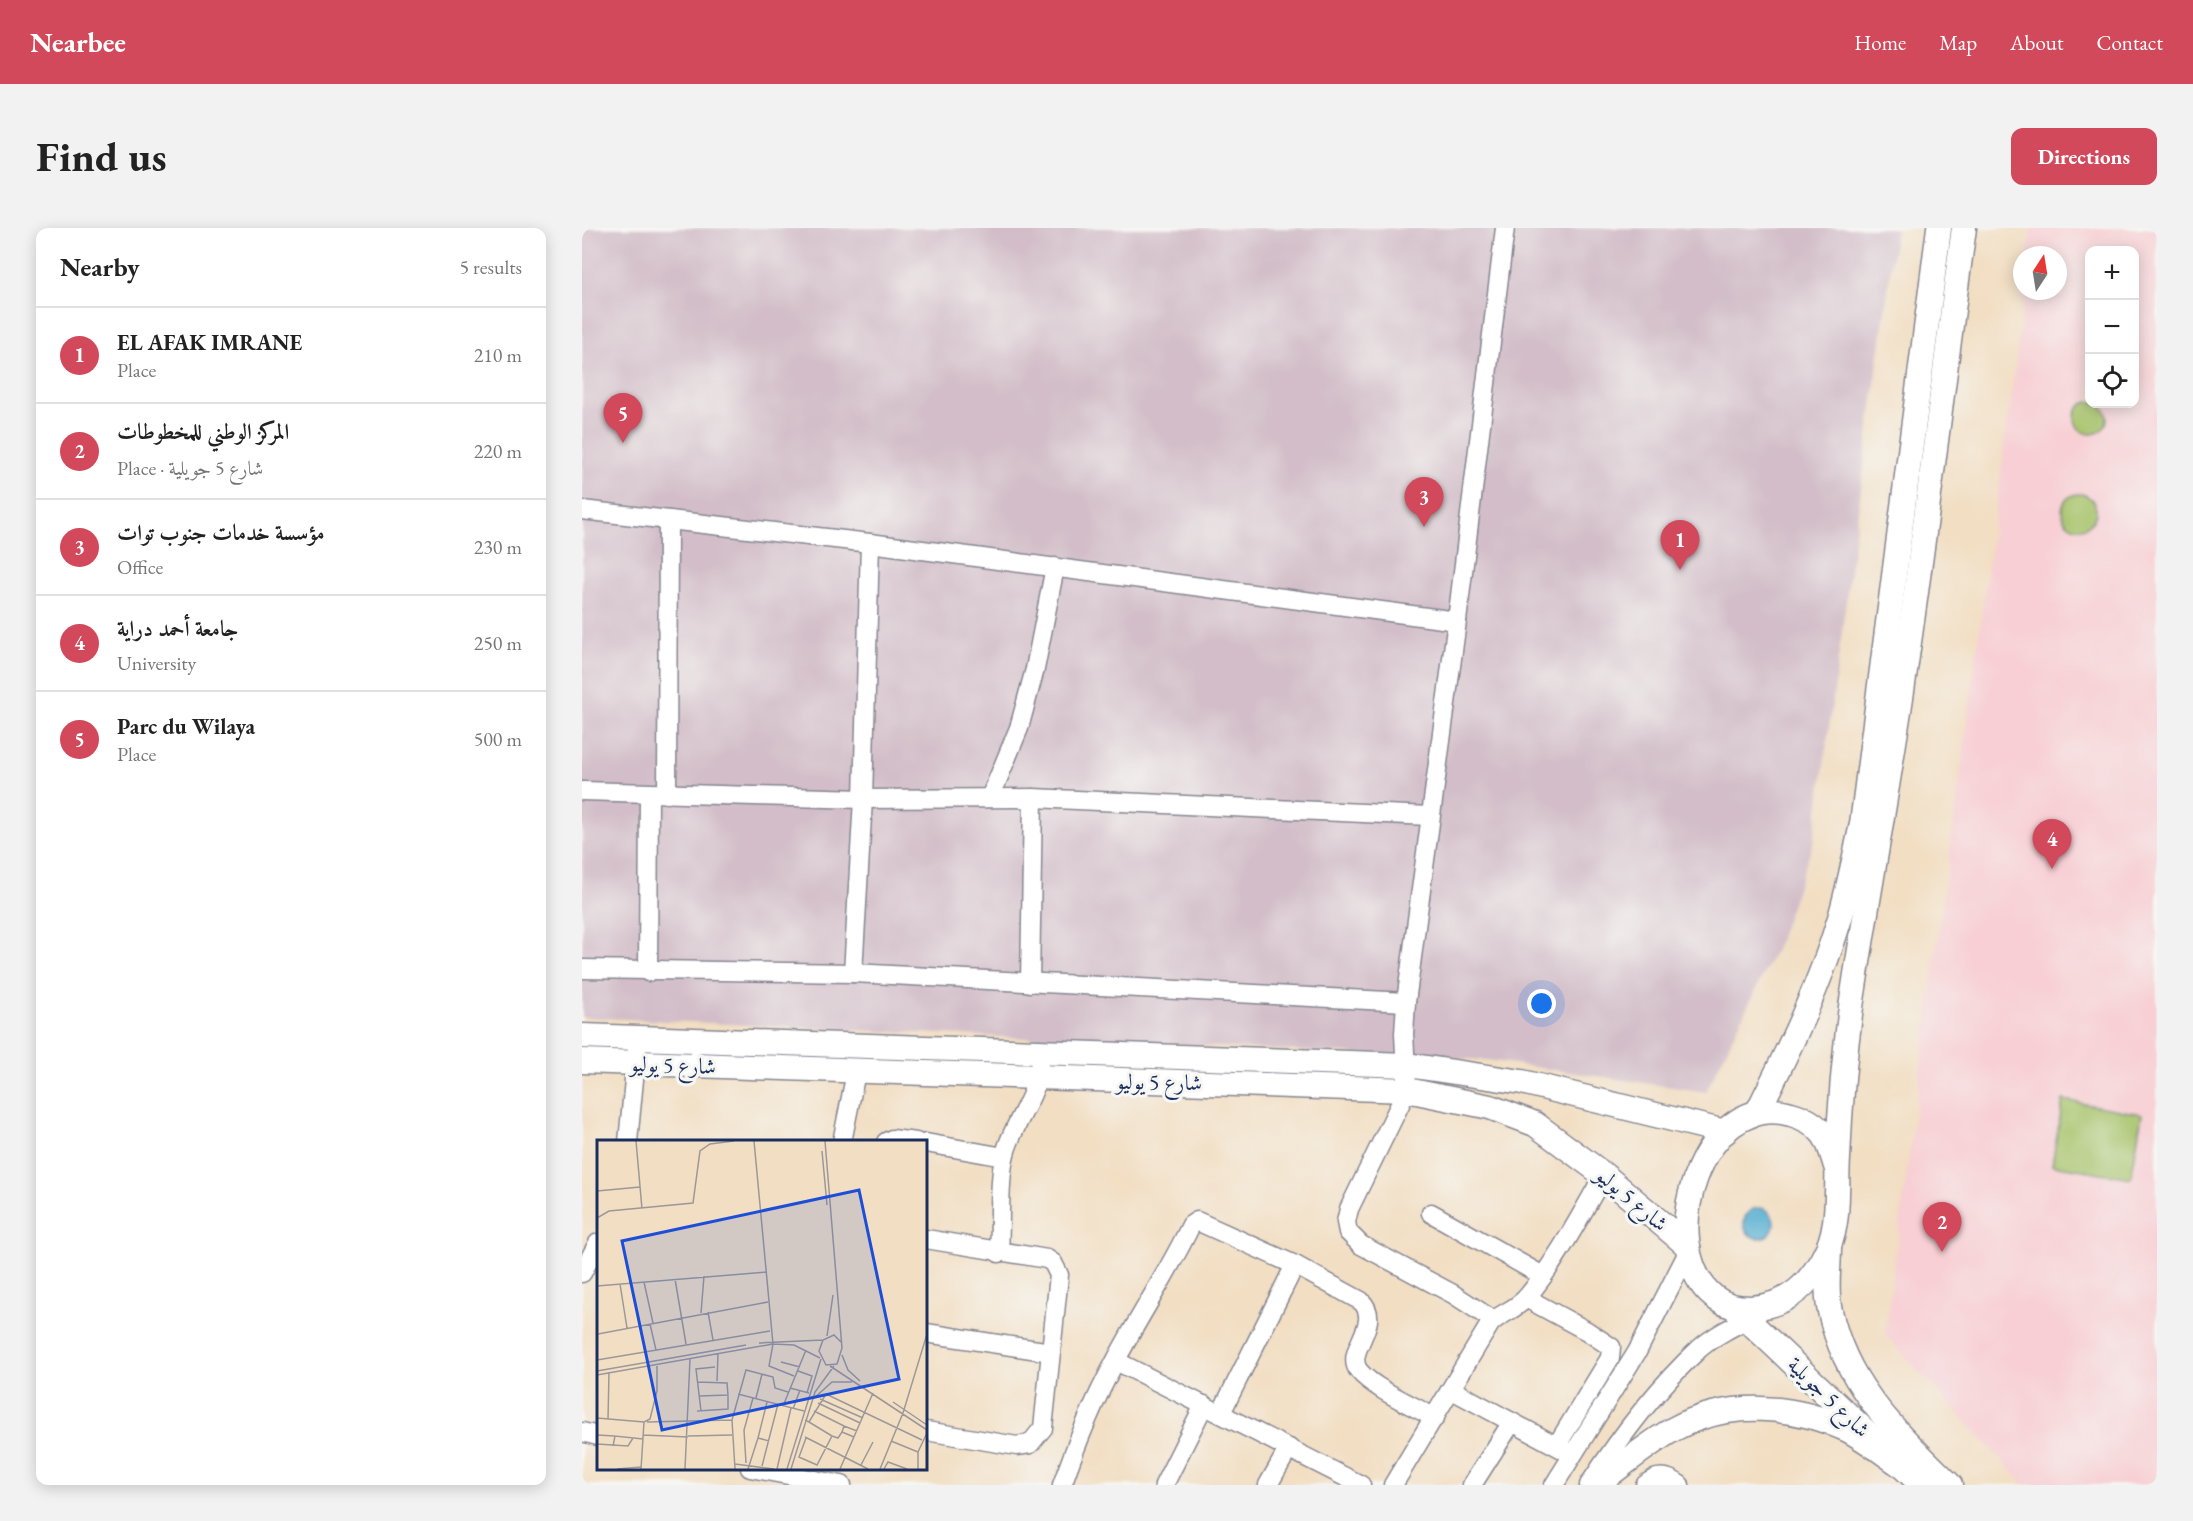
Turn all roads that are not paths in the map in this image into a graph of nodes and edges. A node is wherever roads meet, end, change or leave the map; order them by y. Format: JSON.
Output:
{"nodes":[{"id":1,"x":1505,"y":228,"type":"edge"},
{"id":2,"x":1940,"y":228,"type":"edge"},
{"id":3,"x":1964,"y":228,"type":"edge"},
{"id":4,"x":582,"y":510,"type":"edge"},
{"id":5,"x":668,"y":520,"type":"junction"},
{"id":6,"x":870,"y":543,"type":"junction"},
{"id":7,"x":1055,"y":567,"type":"junction"},
{"id":8,"x":1457,"y":621,"type":"junction"},
{"id":9,"x":582,"y":791,"type":"edge"},
{"id":10,"x":649,"y":794,"type":"junction"},
{"id":11,"x":668,"y":794,"type":"junction"},
{"id":12,"x":990,"y":798,"type":"junction"},
{"id":13,"x":1033,"y":798,"type":"junction"},
{"id":14,"x":862,"y":799,"type":"junction"},
{"id":15,"x":1430,"y":816,"type":"junction"},
{"id":16,"x":582,"y":969,"type":"edge"},
{"id":17,"x":648,"y":972,"type":"junction"},
{"id":18,"x":854,"y":973,"type":"junction"},
{"id":19,"x":1030,"y":983,"type":"junction"},
{"id":20,"x":1406,"y":1002,"type":"junction"},
{"id":21,"x":582,"y":1036,"type":"edge"},
{"id":22,"x":638,"y":1038,"type":"junction"},
{"id":23,"x":1040,"y":1053,"type":"junction"},
{"id":24,"x":582,"y":1061,"type":"edge"},
{"id":25,"x":636,"y":1063,"type":"junction"},
{"id":26,"x":1407,"y":1065,"type":"junction"},
{"id":27,"x":856,"y":1072,"type":"junction"},
{"id":28,"x":1039,"y":1079,"type":"junction"},
{"id":29,"x":1407,"y":1090,"type":"junction"},
{"id":30,"x":1758,"y":1111,"type":"junction"},
{"id":31,"x":1725,"y":1132,"type":"junction"},
{"id":32,"x":628,"y":1140,"type":"edge"},
{"id":33,"x":842,"y":1140,"type":"edge"},
{"id":34,"x":927,"y":1143,"type":"edge"},
{"id":35,"x":1004,"y":1157,"type":"junction"},
{"id":36,"x":1837,"y":1169,"type":"junction"},
{"id":37,"x":1604,"y":1175,"type":"junction"},
{"id":38,"x":1431,"y":1213,"type":"dead end"},
{"id":39,"x":927,"y":1239,"type":"edge"},
{"id":40,"x":597,"y":1245,"type":"edge"},
{"id":41,"x":1829,"y":1245,"type":"junction"},
{"id":42,"x":1688,"y":1249,"type":"junction"},
{"id":43,"x":999,"y":1253,"type":"junction"},
{"id":44,"x":1295,"y":1265,"type":"junction"},
{"id":45,"x":582,"y":1273,"type":"edge"},
{"id":46,"x":1543,"y":1276,"type":"junction"},
{"id":47,"x":1526,"y":1298,"type":"junction"},
{"id":48,"x":1742,"y":1314,"type":"junction"},
{"id":49,"x":1493,"y":1320,"type":"junction"},
{"id":50,"x":927,"y":1333,"type":"edge"},
{"id":51,"x":1051,"y":1352,"type":"junction"},
{"id":52,"x":1116,"y":1360,"type":"junction"},
{"id":53,"x":1452,"y":1390,"type":"junction"},
{"id":54,"x":1204,"y":1405,"type":"junction"},
{"id":55,"x":1221,"y":1413,"type":"junction"},
{"id":56,"x":1435,"y":1418,"type":"junction"},
{"id":57,"x":1512,"y":1422,"type":"junction"},
{"id":58,"x":927,"y":1431,"type":"edge"},
{"id":59,"x":582,"y":1432,"type":"edge"},
{"id":60,"x":597,"y":1436,"type":"edge"},
{"id":61,"x":1289,"y":1448,"type":"junction"},
{"id":62,"x":1564,"y":1450,"type":"junction"},
{"id":63,"x":1898,"y":1463,"type":"junction"},
{"id":64,"x":757,"y":1473,"type":"edge"},
{"id":65,"x":1354,"y":1483,"type":"edge"},
{"id":66,"x":842,"y":1485,"type":"edge"},
{"id":67,"x":1062,"y":1485,"type":"edge"},
{"id":68,"x":1164,"y":1485,"type":"edge"},
{"id":69,"x":1268,"y":1485,"type":"edge"},
{"id":70,"x":1393,"y":1485,"type":"edge"},
{"id":71,"x":1472,"y":1485,"type":"edge"},
{"id":72,"x":1554,"y":1485,"type":"edge"},
{"id":73,"x":1589,"y":1485,"type":"edge"},
{"id":74,"x":1595,"y":1485,"type":"edge"},
{"id":75,"x":1645,"y":1485,"type":"edge"},
{"id":76,"x":1680,"y":1485,"type":"edge"},
{"id":77,"x":1922,"y":1485,"type":"edge"},
{"id":78,"x":1950,"y":1485,"type":"edge"}],
"edges":[{"from":1,"to":8,"type":"street"},
{"from":2,"to":30,"type":"main road"},
{"from":3,"to":36,"type":"main road"},
{"from":4,"to":5,"type":"street"},
{"from":5,"to":6,"type":"street"},
{"from":5,"to":11,"type":"street"},
{"from":6,"to":7,"type":"street"},
{"from":6,"to":14,"type":"street"},
{"from":7,"to":8,"type":"street"},
{"from":7,"to":12,"type":"street"},
{"from":8,"to":15,"type":"street"},
{"from":9,"to":10,"type":"street"},
{"from":10,"to":11,"type":"street"},
{"from":10,"to":17,"type":"street"},
{"from":11,"to":14,"type":"street"},
{"from":12,"to":13,"type":"street"},
{"from":12,"to":14,"type":"street"},
{"from":13,"to":15,"type":"street"},
{"from":13,"to":19,"type":"street"},
{"from":14,"to":18,"type":"street"},
{"from":15,"to":20,"type":"street"},
{"from":16,"to":17,"type":"street"},
{"from":17,"to":18,"type":"street"},
{"from":18,"to":19,"type":"street"},
{"from":19,"to":20,"type":"street"},
{"from":20,"to":26,"type":"street"},
{"from":21,"to":22,"type":"main road","name":"شارع 5 يوليو"},
{"from":22,"to":23,"type":"main road","name":"شارع 5 يوليو"},
{"from":22,"to":25,"type":"street"},
{"from":23,"to":26,"type":"main road","name":"شارع 5 يوليو"},
{"from":23,"to":28,"type":"street"},
{"from":24,"to":25,"type":"main road","name":"شارع 5 يوليو"},
{"from":25,"to":27,"type":"main road","name":"شارع 5 يوليو"},
{"from":25,"to":32,"type":"street"},
{"from":26,"to":29,"type":"street"},
{"from":26,"to":31,"type":"main road","name":"شارع 5 يوليو"},
{"from":27,"to":28,"type":"main road","name":"شارع 5 يوليو"},
{"from":27,"to":33,"type":"street"},
{"from":28,"to":29,"type":"main road","name":"شارع 5 يوليو"},
{"from":28,"to":35,"type":"street"},
{"from":29,"to":37,"type":"main road","name":"شارع 5 يوليو"},
{"from":29,"to":49,"type":"street"},
{"from":30,"to":31,"type":"main road"},
{"from":30,"to":36,"type":"main road"},
{"from":31,"to":42,"type":"main road"},
{"from":34,"to":35,"type":"street"},
{"from":35,"to":43,"type":"street"},
{"from":36,"to":41,"type":"main road"},
{"from":37,"to":42,"type":"main road","name":"شارع 5 يوليو"},
{"from":37,"to":46,"type":"street"},
{"from":38,"to":46,"type":"street"},
{"from":39,"to":43,"type":"street"},
{"from":40,"to":45,"type":"street"},
{"from":41,"to":48,"type":"main road"},
{"from":41,"to":78,"type":"main road","name":"شارع 5 جويلية"},
{"from":42,"to":48,"type":"main road"},
{"from":42,"to":62,"type":"street"},
{"from":43,"to":51,"type":"street"},
{"from":44,"to":52,"type":"street"},
{"from":44,"to":55,"type":"street"},
{"from":44,"to":56,"type":"street"},
{"from":46,"to":47,"type":"street"},
{"from":47,"to":49,"type":"street"},
{"from":47,"to":62,"type":"street"},
{"from":48,"to":63,"type":"main road","name":"شارع 5 جويلية"},
{"from":48,"to":73,"type":"street"},
{"from":49,"to":53,"type":"street"},
{"from":50,"to":51,"type":"street"},
{"from":51,"to":58,"type":"street"},
{"from":52,"to":54,"type":"street"},
{"from":52,"to":67,"type":"street"},
{"from":53,"to":56,"type":"street"},
{"from":53,"to":57,"type":"street"},
{"from":54,"to":55,"type":"street"},
{"from":54,"to":68,"type":"street"},
{"from":55,"to":61,"type":"street"},
{"from":56,"to":70,"type":"street"},
{"from":57,"to":62,"type":"street"},
{"from":57,"to":71,"type":"street"},
{"from":59,"to":60,"type":"street"},
{"from":61,"to":65,"type":"street"},
{"from":61,"to":69,"type":"street"},
{"from":62,"to":72,"type":"street"},
{"from":63,"to":74,"type":"main road"},
{"from":63,"to":77,"type":"main road","name":"شارع 5 جويلية"},
{"from":64,"to":66,"type":"street"},
{"from":75,"to":76,"type":"street"}]}
